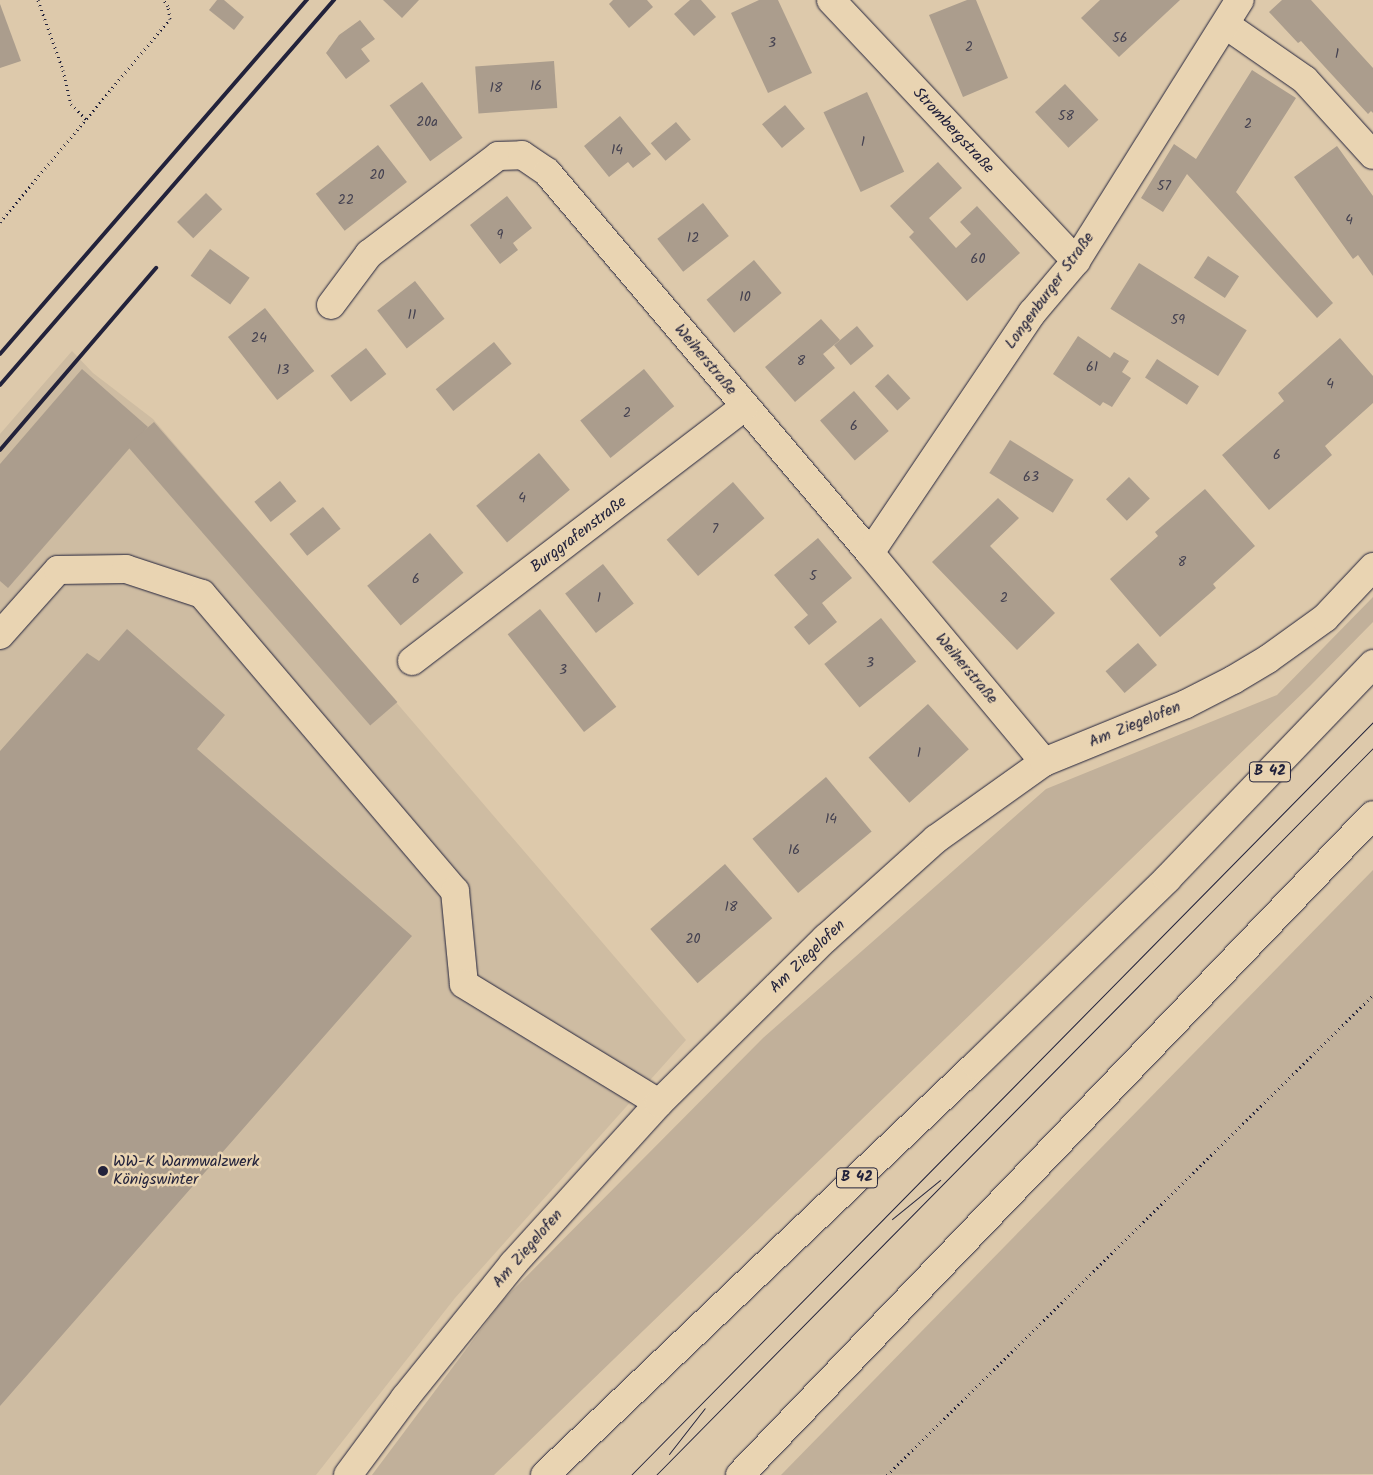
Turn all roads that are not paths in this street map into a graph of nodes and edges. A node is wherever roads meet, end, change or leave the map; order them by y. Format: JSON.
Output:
{"nodes":[{"id":1,"x":831,"y":0,"type":"edge"},
{"id":2,"x":1240,"y":0,"type":"edge"},
{"id":3,"x":1226,"y":25,"type":"junction"},
{"id":4,"x":1373,"y":155,"type":"edge"},
{"id":5,"x":1076,"y":261,"type":"junction"},
{"id":6,"x":331,"y":305,"type":"dead end"},
{"id":7,"x":744,"y":407,"type":"junction"},
{"id":8,"x":870,"y":553,"type":"junction"},
{"id":9,"x":1373,"y":567,"type":"edge"},
{"id":10,"x":0,"y":636,"type":"edge"},
{"id":11,"x":412,"y":661,"type":"dead end"},
{"id":12,"x":1373,"y":664,"type":"edge"},
{"id":13,"x":1044,"y":762,"type":"junction"},
{"id":14,"x":1373,"y":814,"type":"edge"},
{"id":15,"x":659,"y":1103,"type":"junction"},
{"id":16,"x":348,"y":1475,"type":"edge"},
{"id":17,"x":545,"y":1475,"type":"edge"},
{"id":18,"x":740,"y":1475,"type":"edge"}],
"edges":[{"from":1,"to":5,"type":"main road","name":"Strombergstraße"},
{"from":2,"to":3,"type":"main road","name":"Longenburger Straße"},
{"from":3,"to":4,"type":"main road"},
{"from":3,"to":5,"type":"main road","name":"Longenburger Straße"},
{"from":5,"to":8,"type":"main road","name":"Longenburger Straße"},
{"from":6,"to":7,"type":"main road","name":"Weiherstraße"},
{"from":7,"to":8,"type":"main road","name":"Weiherstraße"},
{"from":7,"to":11,"type":"main road","name":"Burggrafenstraße"},
{"from":8,"to":13,"type":"main road","name":"Weiherstraße"},
{"from":9,"to":13,"type":"main road","name":"Am Ziegelofen"},
{"from":10,"to":15,"type":"main road"},
{"from":12,"to":17,"type":"main road","number":"B 42"},
{"from":13,"to":15,"type":"main road","name":"Am Ziegelofen"},
{"from":14,"to":18,"type":"main road"},
{"from":15,"to":16,"type":"main road","name":"Am Ziegelofen"}]}
